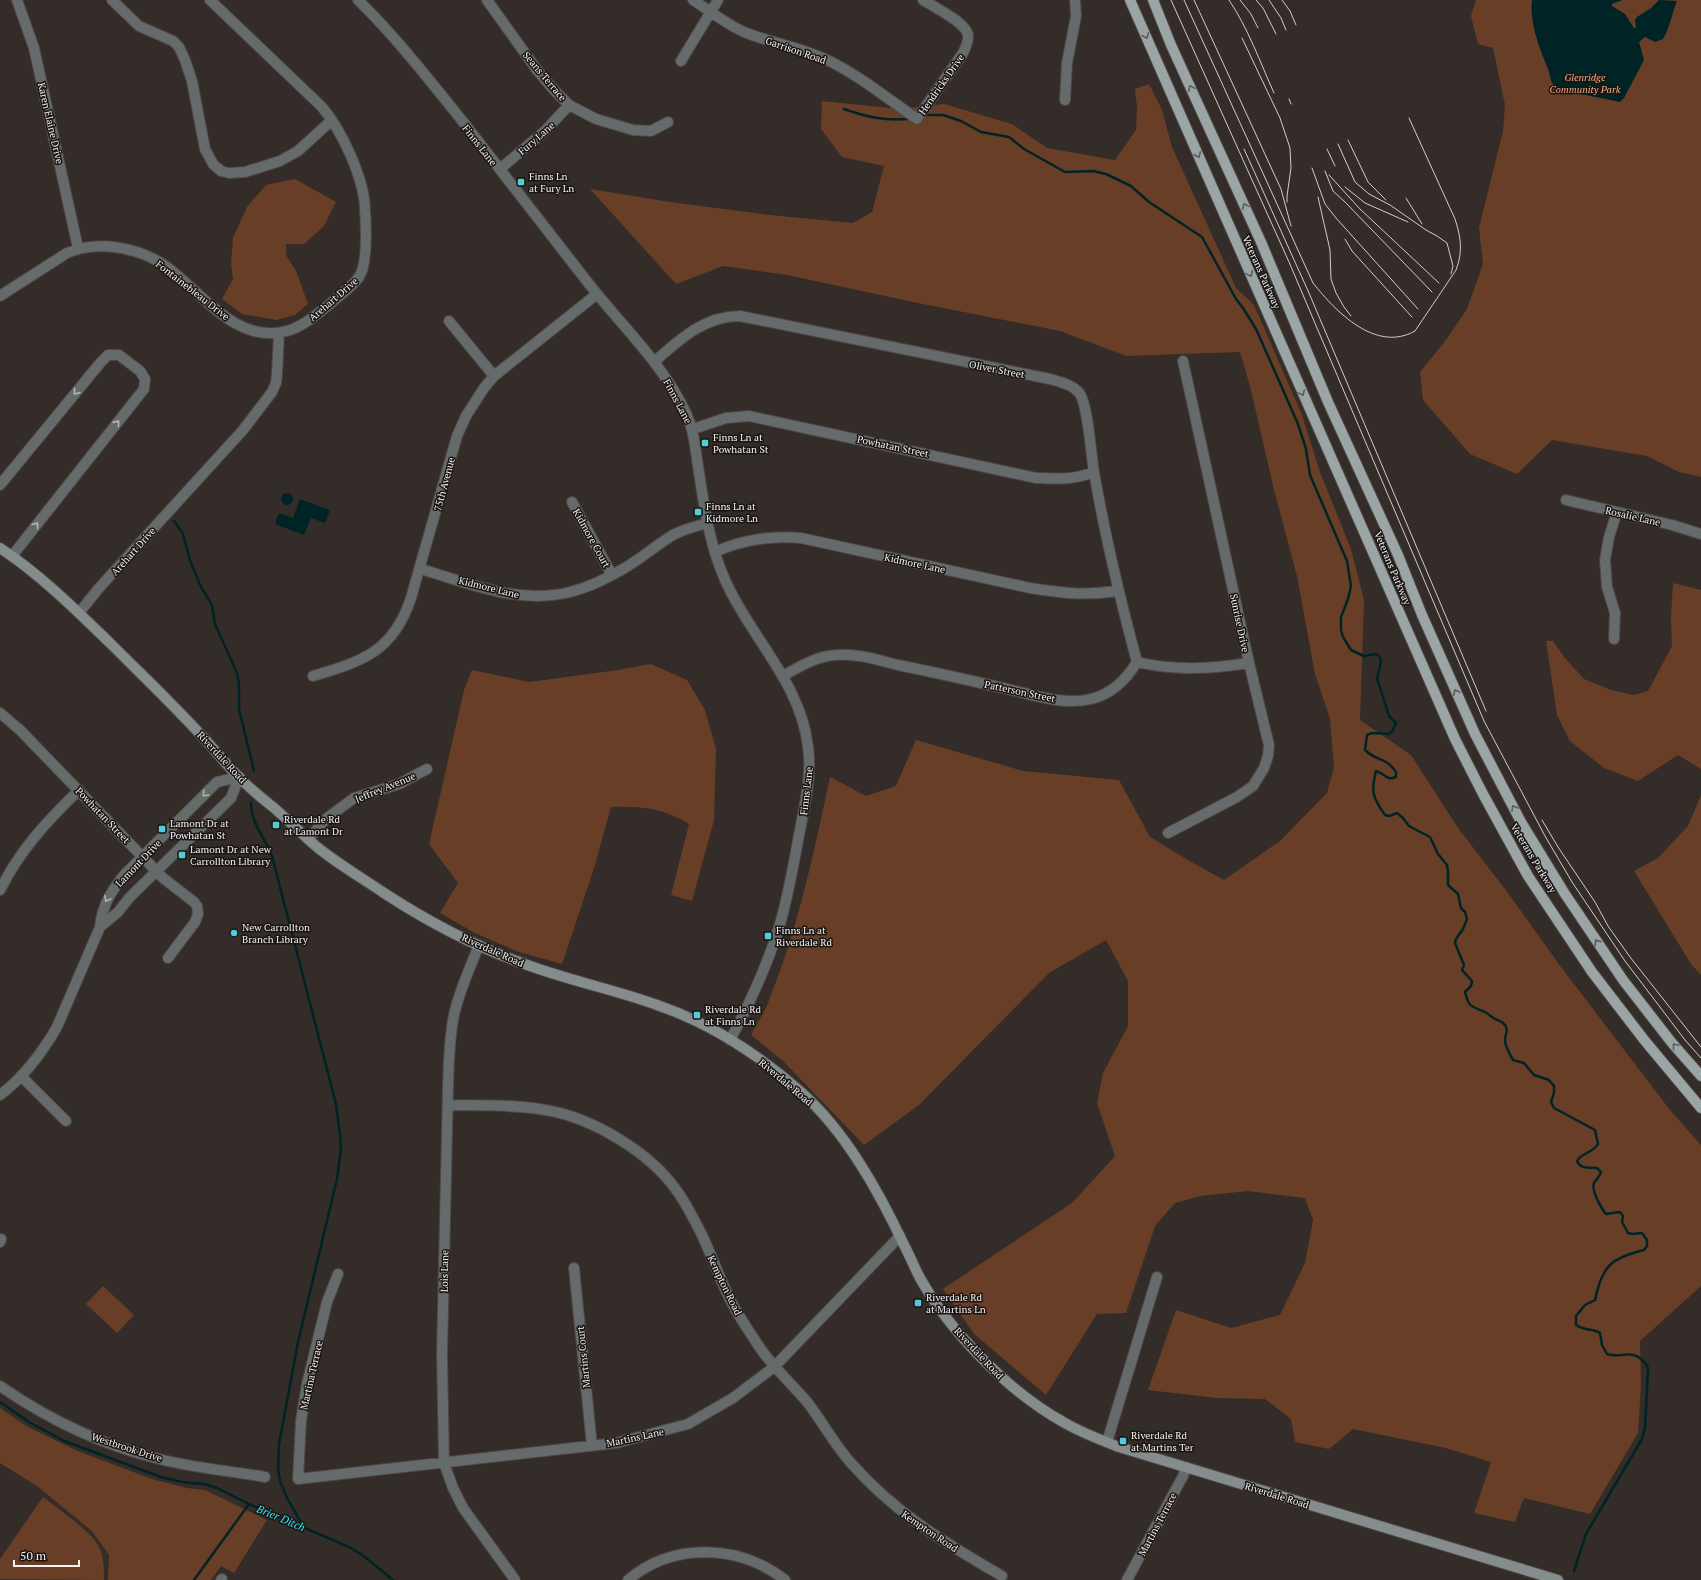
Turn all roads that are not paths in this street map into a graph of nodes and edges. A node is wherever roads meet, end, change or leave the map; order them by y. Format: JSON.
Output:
{"nodes":[{"id":1,"x":17,"y":0,"type":"edge"},
{"id":2,"x":112,"y":0,"type":"edge"},
{"id":3,"x":210,"y":0,"type":"edge"},
{"id":4,"x":358,"y":0,"type":"edge"},
{"id":5,"x":487,"y":0,"type":"edge"},
{"id":6,"x":693,"y":0,"type":"edge"},
{"id":7,"x":718,"y":0,"type":"edge"},
{"id":8,"x":923,"y":0,"type":"edge"},
{"id":9,"x":1130,"y":0,"type":"edge"},
{"id":10,"x":1153,"y":0,"type":"edge"},
{"id":11,"x":1076,"y":3,"type":"edge"},
{"id":12,"x":711,"y":12,"type":"junction"},
{"id":13,"x":681,"y":61,"type":"dead end"},
{"id":14,"x":1065,"y":100,"type":"dead end"},
{"id":15,"x":569,"y":105,"type":"junction"},
{"id":16,"x":917,"y":119,"type":"joint"},
{"id":17,"x":332,"y":120,"type":"junction"},
{"id":18,"x":668,"y":122,"type":"dead end"},
{"id":19,"x":500,"y":169,"type":"junction"},
{"id":20,"x":78,"y":248,"type":"junction"},
{"id":21,"x":597,"y":294,"type":"junction"},
{"id":22,"x":0,"y":296,"type":"edge"},
{"id":23,"x":449,"y":321,"type":"dead end"},
{"id":24,"x":279,"y":333,"type":"junction"},
{"id":25,"x":1183,"y":361,"type":"dead end"},
{"id":26,"x":654,"y":362,"type":"junction"},
{"id":27,"x":494,"y":376,"type":"junction"},
{"id":28,"x":693,"y":429,"type":"junction"},
{"id":29,"x":1094,"y":472,"type":"junction"},
{"id":30,"x":0,"y":485,"type":"edge"},
{"id":31,"x":1566,"y":500,"type":"dead end"},
{"id":32,"x":572,"y":502,"type":"dead end"},
{"id":33,"x":1617,"y":512,"type":"junction"},
{"id":34,"x":708,"y":523,"type":"junction"},
{"id":35,"x":1701,"y":534,"type":"edge"},
{"id":36,"x":0,"y":548,"type":"edge"},
{"id":37,"x":715,"y":552,"type":"junction"},
{"id":38,"x":12,"y":556,"type":"junction"},
{"id":39,"x":421,"y":569,"type":"junction"},
{"id":40,"x":612,"y":574,"type":"junction"},
{"id":41,"x":1117,"y":591,"type":"junction"},
{"id":42,"x":79,"y":613,"type":"junction"},
{"id":43,"x":1614,"y":639,"type":"dead end"},
{"id":44,"x":1137,"y":662,"type":"junction"},
{"id":45,"x":1249,"y":663,"type":"junction"},
{"id":46,"x":313,"y":676,"type":"dead end"},
{"id":47,"x":783,"y":676,"type":"junction"},
{"id":48,"x":0,"y":713,"type":"edge"},
{"id":49,"x":427,"y":770,"type":"dead end"},
{"id":50,"x":239,"y":777,"type":"junction"},
{"id":51,"x":79,"y":790,"type":"junction"},
{"id":52,"x":1168,"y":833,"type":"dead end"},
{"id":53,"x":308,"y":839,"type":"junction"},
{"id":54,"x":143,"y":857,"type":"junction"},
{"id":55,"x":157,"y":871,"type":"junction"},
{"id":56,"x":0,"y":890,"type":"edge"},
{"id":57,"x":100,"y":926,"type":"junction"},
{"id":58,"x":479,"y":945,"type":"junction"},
{"id":59,"x":168,"y":958,"type":"dead end"},
{"id":60,"x":730,"y":1040,"type":"junction"},
{"id":61,"x":21,"y":1076,"type":"junction"},
{"id":62,"x":1701,"y":1076,"type":"edge"},
{"id":63,"x":0,"y":1095,"type":"edge"},
{"id":64,"x":448,"y":1105,"type":"junction"},
{"id":65,"x":1701,"y":1108,"type":"edge"},
{"id":66,"x":66,"y":1121,"type":"dead end"},
{"id":67,"x":900,"y":1236,"type":"junction"},
{"id":68,"x":574,"y":1268,"type":"dead end"},
{"id":69,"x":338,"y":1274,"type":"dead end"},
{"id":70,"x":1158,"y":1277,"type":"dead end"},
{"id":71,"x":774,"y":1367,"type":"junction"},
{"id":72,"x":0,"y":1386,"type":"edge"},
{"id":73,"x":1107,"y":1442,"type":"junction"},
{"id":74,"x":592,"y":1446,"type":"junction"},
{"id":75,"x":444,"y":1463,"type":"junction"},
{"id":76,"x":1186,"y":1467,"type":"junction"},
{"id":77,"x":265,"y":1477,"type":"dead end"},
{"id":78,"x":298,"y":1478,"type":"joint"},
{"id":79,"x":1002,"y":1576,"type":"dead end"},
{"id":80,"x":515,"y":1580,"type":"edge"},
{"id":81,"x":628,"y":1580,"type":"edge"},
{"id":82,"x":785,"y":1580,"type":"edge"},
{"id":83,"x":1127,"y":1580,"type":"edge"},
{"id":84,"x":1558,"y":1580,"type":"edge"}],
"edges":[{"from":1,"to":20,"type":"street","name":"Karen Elaine Drive"},
{"from":2,"to":17,"type":"street"},
{"from":3,"to":17,"type":"street","name":"Arehart Drive"},
{"from":4,"to":19,"type":"street","name":"Finns Lane"},
{"from":5,"to":15,"type":"street","name":"Seans Terrace"},
{"from":6,"to":12,"type":"street","name":"Garrison Road"},
{"from":7,"to":12,"type":"street"},
{"from":8,"to":16,"type":"street","name":"Hendricks Drive"},
{"from":9,"to":65,"type":"main road","name":"Veterans Parkway","one_way":true},
{"from":62,"to":10,"type":"main road","name":"Veterans Parkway","one_way":true},
{"from":11,"to":14,"type":"street"},
{"from":12,"to":13,"type":"street"},
{"from":12,"to":16,"type":"street","name":"Garrison Road"},
{"from":15,"to":18,"type":"street","name":"Seans Terrace"},
{"from":15,"to":19,"type":"street","name":"Fury Lane"},
{"from":17,"to":24,"type":"street","name":"Arehart Drive"},
{"from":19,"to":21,"type":"street","name":"Finns Lane"},
{"from":20,"to":22,"type":"street","name":"Fontainebleau Drive"},
{"from":20,"to":24,"type":"street","name":"Fontainebleau Drive"},
{"from":21,"to":26,"type":"street","name":"Finns Lane"},
{"from":21,"to":27,"type":"street","name":"75th Avenue"},
{"from":23,"to":27,"type":"street"},
{"from":24,"to":42,"type":"street","name":"Arehart Drive"},
{"from":25,"to":45,"type":"street","name":"Sunrise Drive"},
{"from":26,"to":28,"type":"street","name":"Finns Lane"},
{"from":26,"to":29,"type":"street","name":"Oliver Street"},
{"from":27,"to":39,"type":"street","name":"75th Avenue"},
{"from":28,"to":29,"type":"street","name":"Powhatan Street"},
{"from":28,"to":34,"type":"street","name":"Finns Lane"},
{"from":29,"to":41,"type":"street","name":"Oliver Street"},
{"from":38,"to":30,"type":"street","one_way":true},
{"from":31,"to":33,"type":"street","name":"Rosalie Lane"},
{"from":32,"to":40,"type":"street","name":"Kidmore Court"},
{"from":33,"to":35,"type":"street","name":"Rosalie Lane"},
{"from":33,"to":43,"type":"street"},
{"from":34,"to":37,"type":"street","name":"Finns Lane"},
{"from":34,"to":40,"type":"street","name":"Kidmore Lane"},
{"from":36,"to":38,"type":"main road","name":"Riverdale Road"},
{"from":37,"to":41,"type":"street","name":"Kidmore Lane"},
{"from":37,"to":47,"type":"street","name":"Finns Lane"},
{"from":38,"to":42,"type":"main road","name":"Riverdale Road"},
{"from":39,"to":40,"type":"street","name":"Kidmore Lane"},
{"from":39,"to":46,"type":"street","name":"75th Avenue"},
{"from":41,"to":44,"type":"street","name":"Oliver Street"},
{"from":42,"to":50,"type":"main road","name":"Riverdale Road"},
{"from":44,"to":45,"type":"street"},
{"from":44,"to":47,"type":"street","name":"Patterson Street"},
{"from":45,"to":52,"type":"street","name":"Sunrise Drive"},
{"from":47,"to":60,"type":"street","name":"Finns Lane"},
{"from":48,"to":51,"type":"street","name":"Powhatan Street"},
{"from":49,"to":53,"type":"street","name":"Jeffrey Avenue"},
{"from":50,"to":53,"type":"main road","name":"Riverdale Road"},
{"from":50,"to":54,"type":"street","name":"Lamont Drive","one_way":true},
{"from":50,"to":55,"type":"street","name":"Lamont Drive"},
{"from":51,"to":54,"type":"street","name":"Powhatan Street"},
{"from":51,"to":56,"type":"street"},
{"from":53,"to":58,"type":"main road","name":"Riverdale Road"},
{"from":54,"to":55,"type":"street","name":"Powhatan Street"},
{"from":54,"to":57,"type":"street","name":"Lamont Drive","one_way":true},
{"from":55,"to":57,"type":"street","name":"Lamont Drive"},
{"from":55,"to":59,"type":"street","name":"Powhatan Street"},
{"from":57,"to":61,"type":"street","name":"Lamont Drive"},
{"from":58,"to":60,"type":"main road","name":"Riverdale Road"},
{"from":58,"to":64,"type":"street","name":"Lois Lane"},
{"from":60,"to":67,"type":"main road","name":"Riverdale Road"},
{"from":61,"to":63,"type":"street","name":"Lamont Drive"},
{"from":61,"to":66,"type":"street"},
{"from":64,"to":71,"type":"street","name":"Kempton Road"},
{"from":64,"to":75,"type":"street","name":"Lois Lane"},
{"from":67,"to":71,"type":"street","name":"Martins Lane"},
{"from":67,"to":73,"type":"main road","name":"Riverdale Road"},
{"from":68,"to":74,"type":"street","name":"Martins Court"},
{"from":69,"to":78,"type":"street","name":"Martina Terrace"},
{"from":70,"to":73,"type":"street"},
{"from":71,"to":74,"type":"street","name":"Martins Lane"},
{"from":71,"to":79,"type":"street","name":"Kempton Road"},
{"from":72,"to":77,"type":"street","name":"Westbrook Drive"},
{"from":73,"to":76,"type":"main road","name":"Riverdale Road"},
{"from":74,"to":75,"type":"street","name":"Martins Lane"},
{"from":75,"to":78,"type":"street","name":"Martins Lane"},
{"from":75,"to":80,"type":"street","name":"Lois Lane"},
{"from":76,"to":83,"type":"street","name":"Martins Terrace"},
{"from":76,"to":84,"type":"main road","name":"Riverdale Road"},
{"from":81,"to":82,"type":"street"}]}
